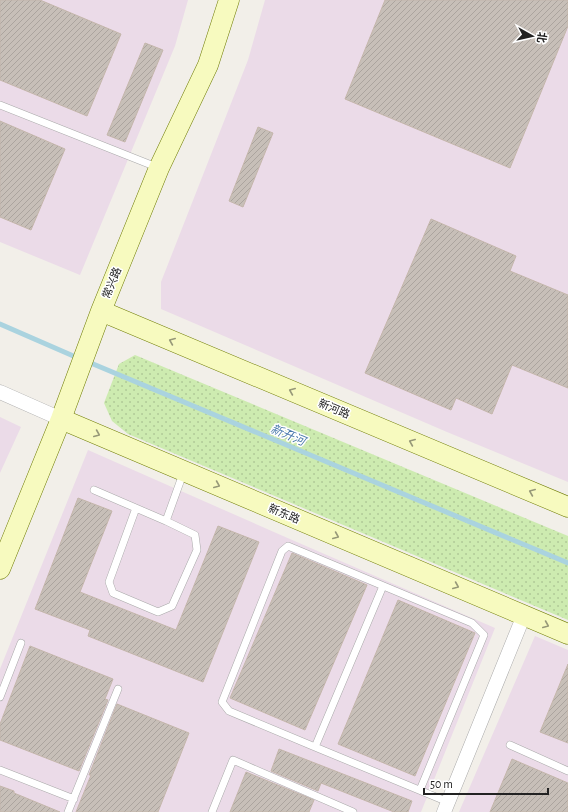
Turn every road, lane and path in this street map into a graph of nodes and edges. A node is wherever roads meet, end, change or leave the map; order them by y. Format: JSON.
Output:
{"nodes":[{"id":1,"x":229,"y":0,"type":"edge"},
{"id":2,"x":0,"y":105,"type":"edge"},
{"id":3,"x":159,"y":168,"type":"junction"},
{"id":4,"x":101,"y":311,"type":"junction"},
{"id":5,"x":0,"y":392,"type":"edge"},
{"id":6,"x":61,"y":419,"type":"junction"},
{"id":7,"x":184,"y":471,"type":"junction"},
{"id":8,"x":94,"y":490,"type":"dead end"},
{"id":9,"x":568,"y":507,"type":"edge"},
{"id":10,"x":136,"y":508,"type":"junction"},
{"id":11,"x":166,"y":521,"type":"junction"},
{"id":12,"x":0,"y":569,"type":"edge"},
{"id":13,"x":383,"y":586,"type":"junction"},
{"id":14,"x":524,"y":615,"type":"junction"},
{"id":15,"x":568,"y":634,"type":"edge"},
{"id":16,"x":21,"y":643,"type":"dead end"},
{"id":17,"x":118,"y":689,"type":"dead end"},
{"id":18,"x":0,"y":697,"type":"edge"},
{"id":19,"x":510,"y":745,"type":"dead end"},
{"id":20,"x":315,"y":747,"type":"junction"},
{"id":21,"x":0,"y":770,"type":"edge"},
{"id":22,"x":568,"y":771,"type":"edge"},
{"id":23,"x":420,"y":790,"type":"junction"},
{"id":24,"x":74,"y":799,"type":"junction"},
{"id":25,"x":446,"y":807,"type":"edge"},
{"id":26,"x":68,"y":812,"type":"edge"},
{"id":27,"x":212,"y":812,"type":"edge"},
{"id":28,"x":352,"y":812,"type":"edge"}],
"edges":[{"from":1,"to":3,"type":"street","name":"常兴路"},
{"from":2,"to":3,"type":"lane"},
{"from":3,"to":4,"type":"street","name":"常兴路"},
{"from":4,"to":6,"type":"street","name":"常兴路"},
{"from":9,"to":4,"type":"street","name":"新河路","one_way":true},
{"from":5,"to":6,"type":"street","name":"新东路"},
{"from":6,"to":7,"type":"street","name":"新东路","one_way":true},
{"from":6,"to":12,"type":"street","name":"常兴路"},
{"from":7,"to":11,"type":"lane"},
{"from":7,"to":14,"type":"street","name":"新东路","one_way":true},
{"from":8,"to":10,"type":"lane"},
{"from":10,"to":11,"type":"lane"},
{"from":10,"to":11,"type":"lane"},
{"from":13,"to":20,"type":"lane"},
{"from":13,"to":20,"type":"lane"},
{"from":13,"to":23,"type":"lane"},
{"from":14,"to":15,"type":"street","name":"新东路","one_way":true},
{"from":14,"to":25,"type":"street"},
{"from":16,"to":18,"type":"lane"},
{"from":17,"to":24,"type":"lane"},
{"from":19,"to":22,"type":"lane"},
{"from":20,"to":23,"type":"lane"},
{"from":21,"to":24,"type":"lane"},
{"from":23,"to":25,"type":"lane"},
{"from":24,"to":26,"type":"lane"},
{"from":27,"to":28,"type":"lane"}]}
